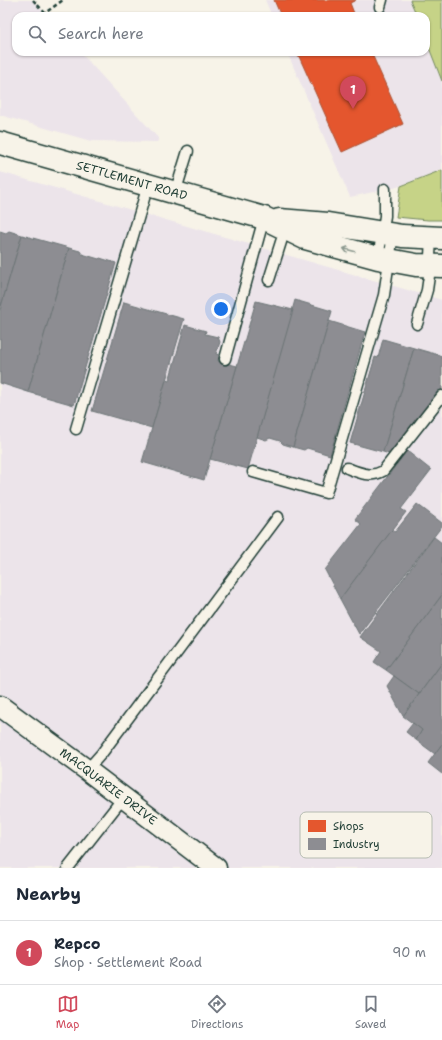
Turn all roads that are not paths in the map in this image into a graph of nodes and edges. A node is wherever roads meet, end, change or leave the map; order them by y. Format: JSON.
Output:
{"nodes":[{"id":1,"x":0,"y":143,"type":"edge"},
{"id":2,"x":188,"y":152,"type":"dead end"},
{"id":3,"x":148,"y":185,"type":"junction"},
{"id":4,"x":385,"y":189,"type":"dead end"},
{"id":5,"x":174,"y":193,"type":"junction"},
{"id":6,"x":264,"y":218,"type":"junction"},
{"id":7,"x":286,"y":224,"type":"junction"},
{"id":8,"x":387,"y":234,"type":"junction"},
{"id":9,"x":437,"y":238,"type":"edge"},
{"id":10,"x":383,"y":259,"type":"junction"},
{"id":11,"x":442,"y":266,"type":"edge"},
{"id":12,"x":269,"y":280,"type":"dead end"},
{"id":13,"x":417,"y":324,"type":"dead end"},
{"id":14,"x":225,"y":359,"type":"dead end"},
{"id":15,"x":442,"y":396,"type":"edge"},
{"id":16,"x":76,"y":429,"type":"dead end"},
{"id":17,"x":347,"y":468,"type":"dead end"},
{"id":18,"x":253,"y":472,"type":"dead end"},
{"id":19,"x":278,"y":517,"type":"dead end"},
{"id":20,"x":0,"y":706,"type":"edge"},
{"id":21,"x":87,"y":770,"type":"junction"},
{"id":22,"x":123,"y":798,"type":"junction"},
{"id":23,"x":68,"y":868,"type":"edge"},
{"id":24,"x":216,"y":868,"type":"edge"}],
"edges":[{"from":1,"to":3,"type":"main road","name":"SETTLEMENT ROAD"},
{"from":2,"to":5,"type":"lane"},
{"from":3,"to":5,"type":"main road","name":"SETTLEMENT ROAD"},
{"from":3,"to":16,"type":"lane"},
{"from":4,"to":8,"type":"lane"},
{"from":5,"to":6,"type":"main road","name":"SETTLEMENT ROAD"},
{"from":6,"to":7,"type":"main road","name":"SETTLEMENT ROAD"},
{"from":6,"to":14,"type":"lane"},
{"from":7,"to":8,"type":"main road","name":"SETTLEMENT ROAD"},
{"from":10,"to":7,"type":"main road","name":"SETTLEMENT ROAD","one_way":true},
{"from":7,"to":12,"type":"lane"},
{"from":8,"to":9,"type":"main road","name":"SETTLEMENT ROAD"},
{"from":8,"to":10,"type":"lane"},
{"from":9,"to":13,"type":"lane"},
{"from":10,"to":11,"type":"main road","name":"SETTLEMENT ROAD"},
{"from":10,"to":18,"type":"lane"},
{"from":15,"to":17,"type":"lane"},
{"from":19,"to":21,"type":"lane"},
{"from":20,"to":21,"type":"street","name":"MACQUARIE DRIVE"},
{"from":21,"to":22,"type":"street","name":"MACQUARIE DRIVE"},
{"from":22,"to":23,"type":"lane"},
{"from":22,"to":24,"type":"street","name":"MACQUARIE DRIVE"}]}
